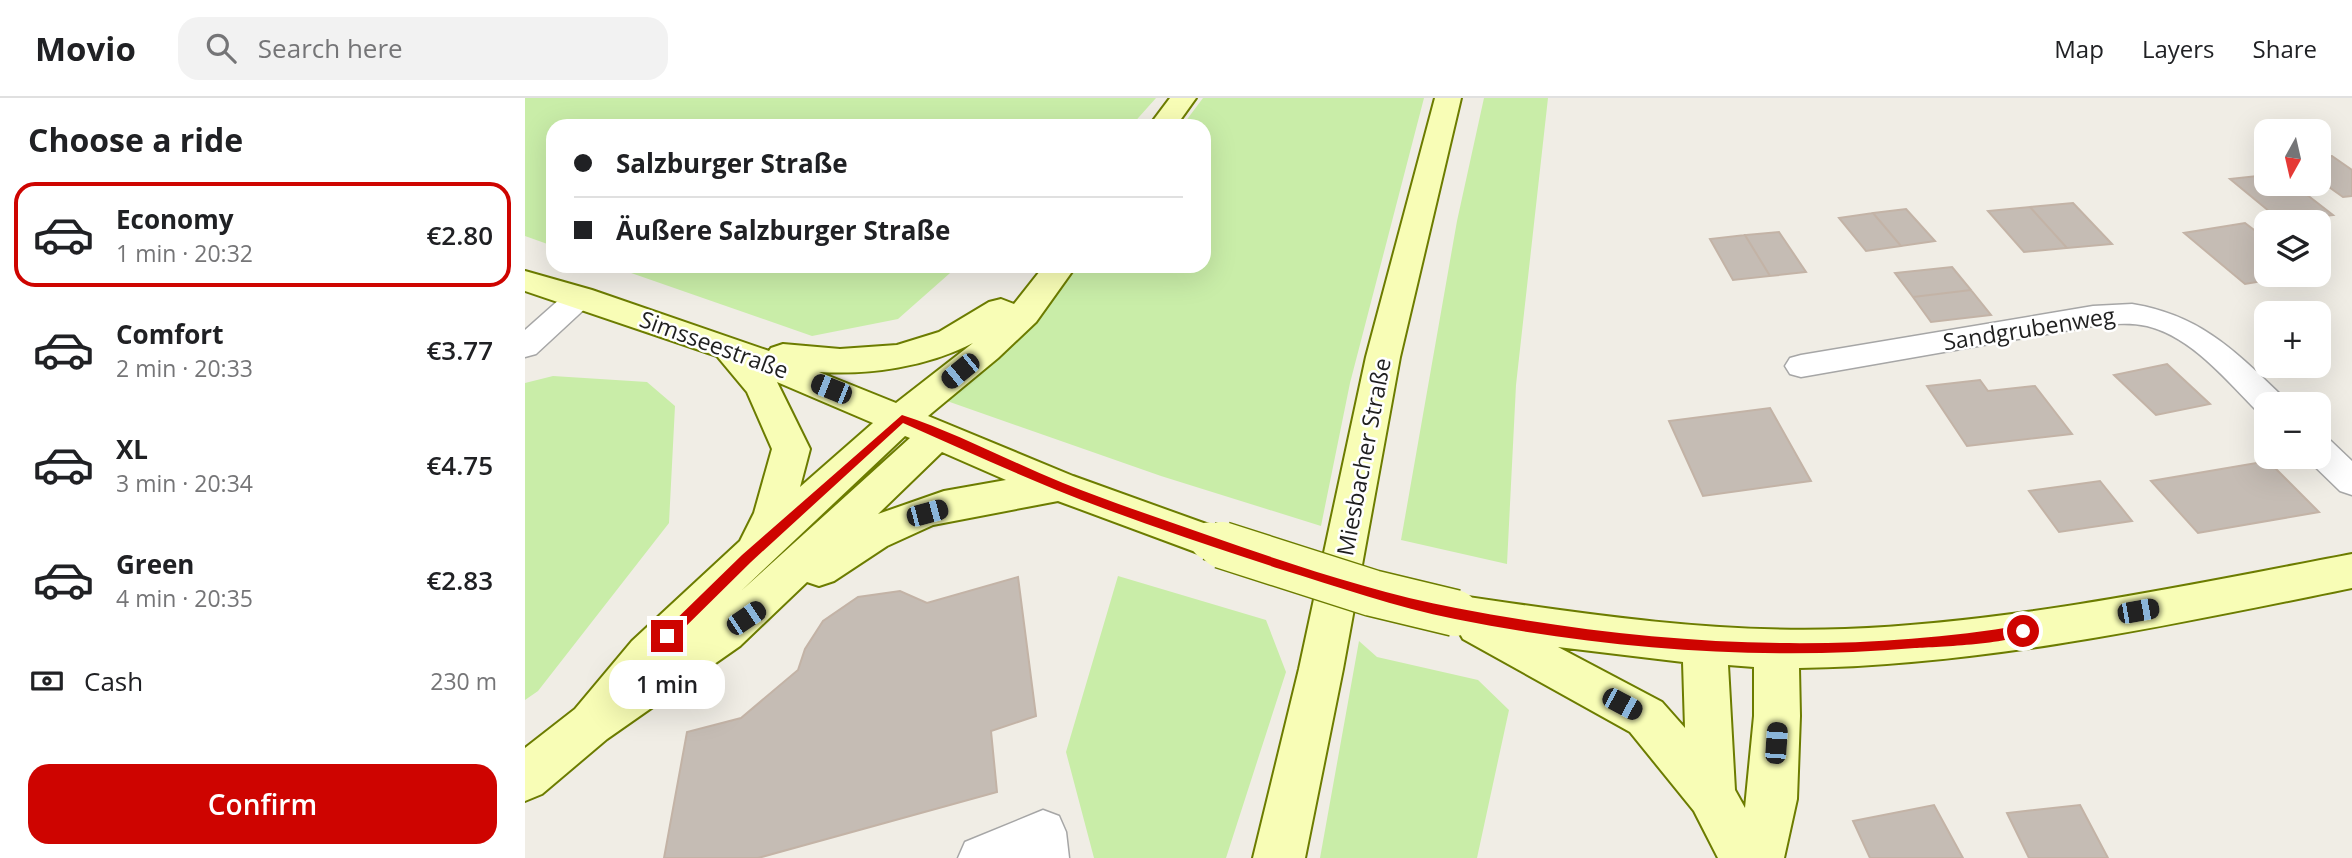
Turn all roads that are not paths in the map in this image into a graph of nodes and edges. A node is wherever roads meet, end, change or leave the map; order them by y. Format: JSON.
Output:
{"nodes":[{"id":1,"x":1183,"y":98,"type":"edge"},
{"id":2,"x":1448,"y":98,"type":"edge"},
{"id":3,"x":1166,"y":119,"type":"edge"},
{"id":4,"x":1044,"y":273,"type":"edge"},
{"id":5,"x":1055,"y":273,"type":"edge"},
{"id":6,"x":525,"y":281,"type":"edge"},
{"id":7,"x":580,"y":297,"type":"junction"},
{"id":8,"x":525,"y":346,"type":"edge"},
{"id":9,"x":729,"y":348,"type":"junction"},
{"id":10,"x":1801,"y":366,"type":"dead end"},
{"id":11,"x":2257,"y":392,"type":"edge"},
{"id":12,"x":902,"y":418,"type":"junction"},
{"id":13,"x":938,"y":433,"type":"junction"},
{"id":14,"x":2331,"y":462,"type":"edge"},
{"id":15,"x":2352,"y":482,"type":"edge"},
{"id":16,"x":1059,"y":486,"type":"junction"},
{"id":17,"x":747,"y":559,"type":"junction"},
{"id":18,"x":2352,"y":571,"type":"edge"},
{"id":19,"x":1455,"y":613,"type":"junction"},
{"id":20,"x":725,"y":633,"type":"junction"},
{"id":21,"x":1705,"y":646,"type":"junction"},
{"id":22,"x":1776,"y":649,"type":"junction"},
{"id":23,"x":591,"y":724,"type":"junction"},
{"id":24,"x":525,"y":778,"type":"edge"},
{"id":25,"x":1711,"y":794,"type":"junction"},
{"id":26,"x":981,"y":858,"type":"edge"},
{"id":27,"x":1046,"y":858,"type":"edge"},
{"id":28,"x":1279,"y":858,"type":"edge"},
{"id":29,"x":1745,"y":858,"type":"edge"},
{"id":30,"x":1758,"y":858,"type":"edge"}],
"edges":[{"from":1,"to":3,"type":"main road"},
{"from":2,"to":28,"type":"main road","name":"Miesbacher Straße"},
{"from":4,"to":9,"type":"main road"},
{"from":5,"to":12,"type":"main road"},
{"from":6,"to":7,"type":"main road","name":"Simsseestraße"},
{"from":7,"to":8,"type":"street"},
{"from":7,"to":9,"type":"main road","name":"Simsseestraße"},
{"from":9,"to":12,"type":"main road","name":"Simsseestraße"},
{"from":9,"to":17,"type":"main road"},
{"from":10,"to":11,"type":"street","name":"Sandgrubenweg"},
{"from":12,"to":13,"type":"main road","name":"Simsseestraße"},
{"from":12,"to":17,"type":"main road"},
{"from":13,"to":16,"type":"main road","name":"Simsseestraße"},
{"from":13,"to":20,"type":"main road"},
{"from":14,"to":15,"type":"street"},
{"from":16,"to":19,"type":"main road","name":"Simsseestraße","bridge":true},
{"from":16,"to":20,"type":"main road"},
{"from":17,"to":23,"type":"main road"},
{"from":18,"to":22,"type":"main road"},
{"from":19,"to":21,"type":"main road"},
{"from":19,"to":25,"type":"main road"},
{"from":20,"to":23,"type":"main road"},
{"from":21,"to":22,"type":"main road"},
{"from":21,"to":25,"type":"main road"},
{"from":22,"to":30,"type":"main road"},
{"from":23,"to":24,"type":"main road"},
{"from":25,"to":29,"type":"main road"},
{"from":26,"to":27,"type":"street"}]}
